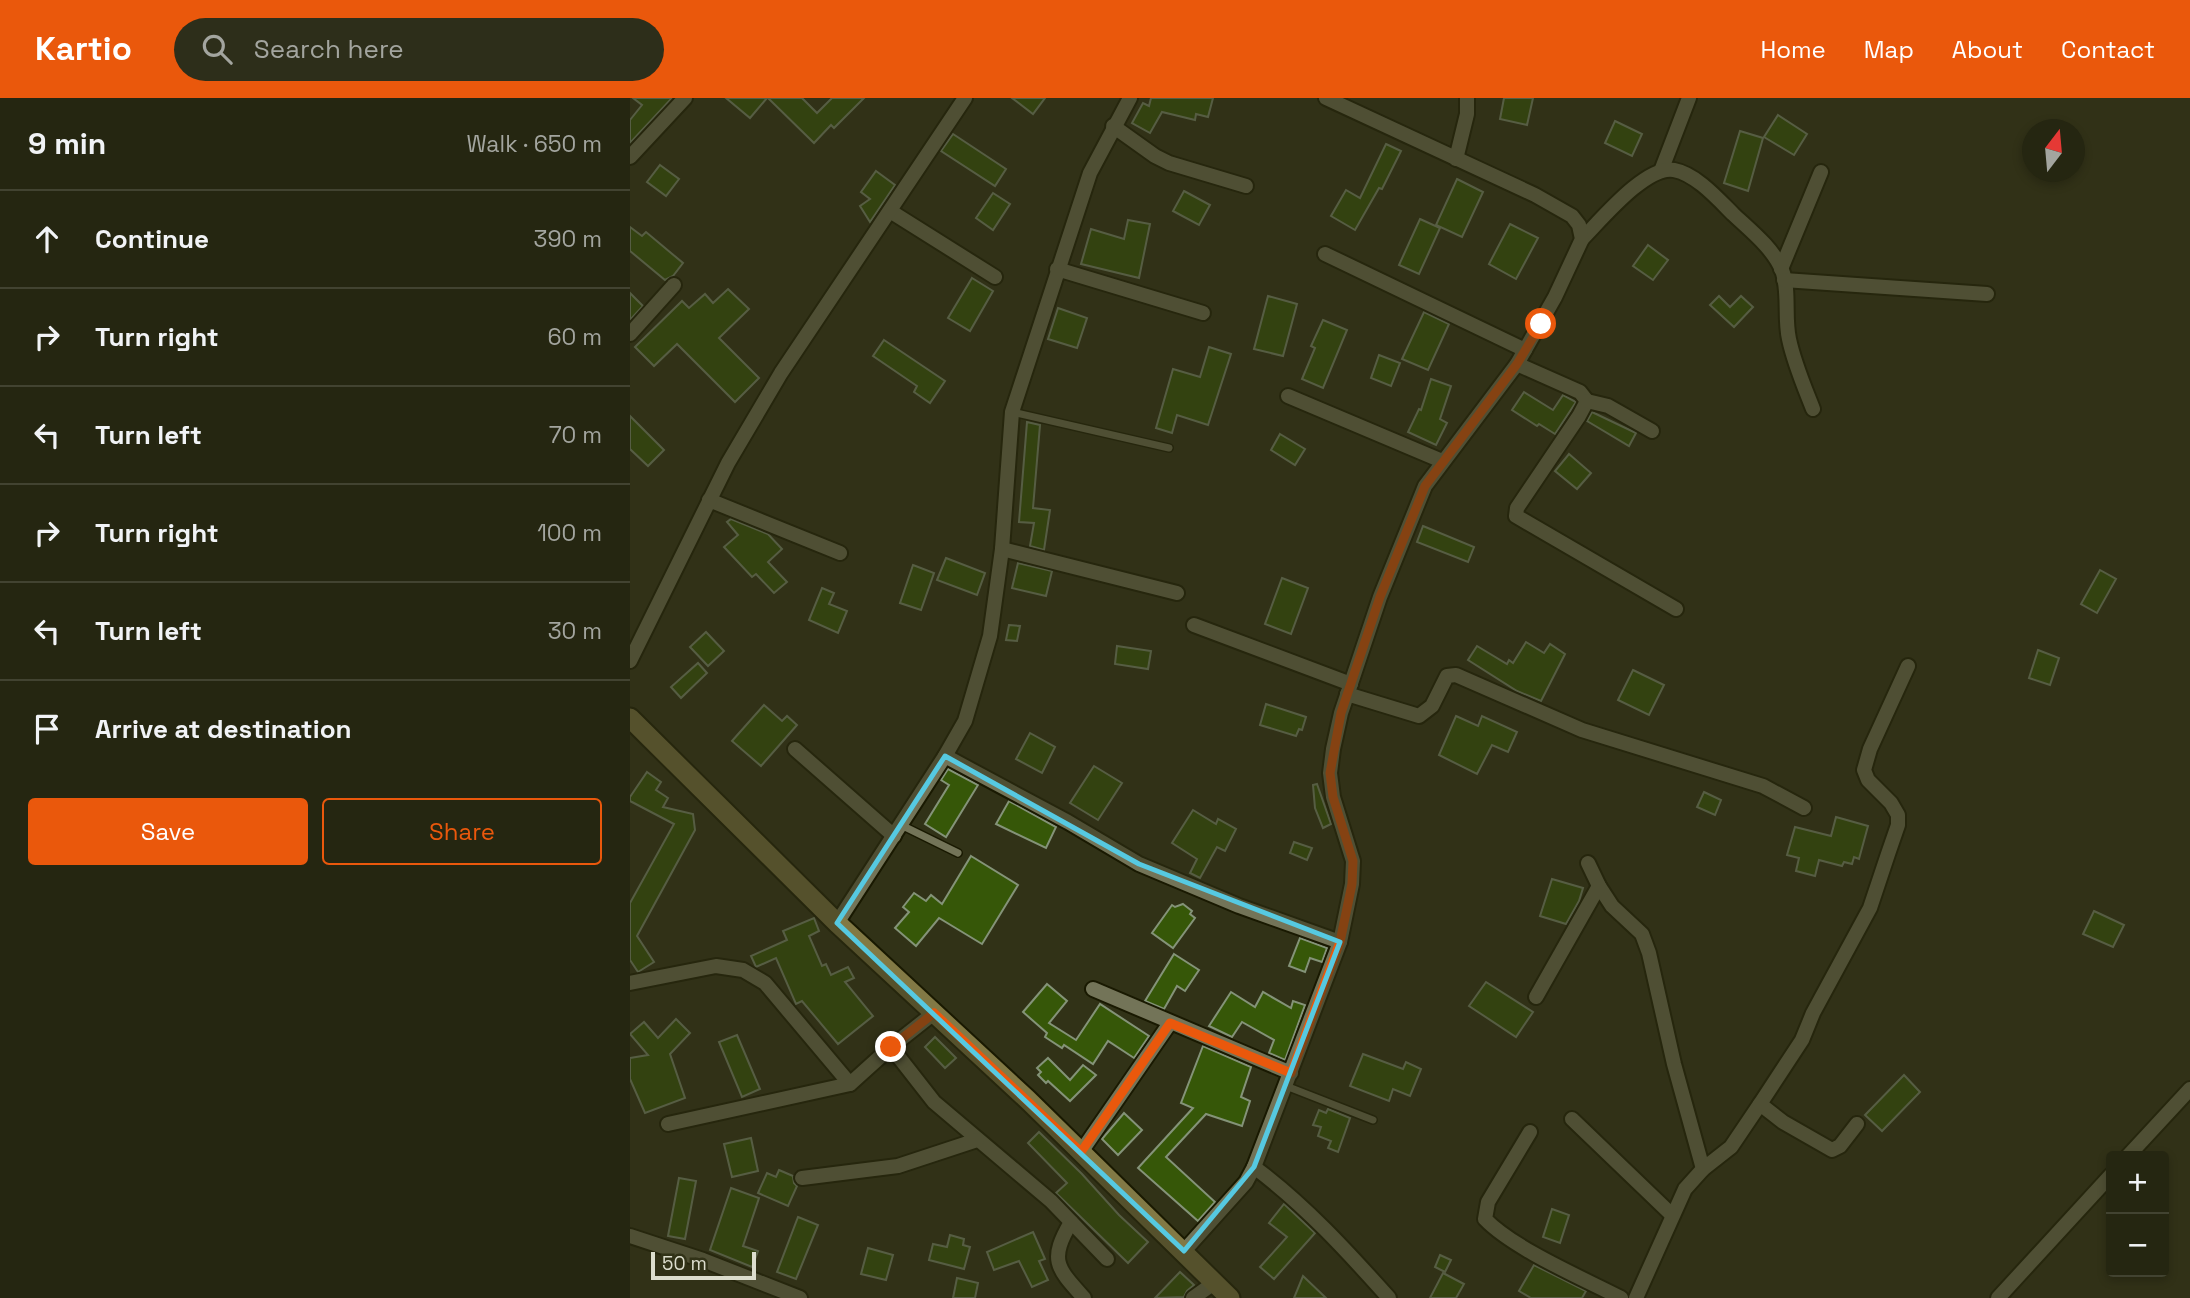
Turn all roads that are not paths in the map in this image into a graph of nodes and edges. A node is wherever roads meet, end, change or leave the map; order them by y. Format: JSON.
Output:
{"nodes":[{"id":1,"x":685,"y":98,"type":"edge"},
{"id":2,"x":965,"y":98,"type":"edge"},
{"id":3,"x":1129,"y":98,"type":"edge"},
{"id":4,"x":1326,"y":98,"type":"edge"},
{"id":5,"x":1467,"y":98,"type":"edge"},
{"id":6,"x":1689,"y":98,"type":"edge"},
{"id":7,"x":1113,"y":126,"type":"junction"},
{"id":8,"x":630,"y":157,"type":"edge"},
{"id":9,"x":1456,"y":159,"type":"junction"},
{"id":10,"x":1661,"y":171,"type":"junction"},
{"id":11,"x":1821,"y":172,"type":"dead end"},
{"id":12,"x":1246,"y":186,"type":"dead end"},
{"id":13,"x":890,"y":211,"type":"junction"},
{"id":14,"x":1583,"y":239,"type":"junction"},
{"id":15,"x":1325,"y":254,"type":"dead end"},
{"id":16,"x":1057,"y":269,"type":"junction"},
{"id":17,"x":1783,"y":274,"type":"junction"},
{"id":18,"x":995,"y":277,"type":"dead end"},
{"id":19,"x":674,"y":285,"type":"dead end"},
{"id":20,"x":1987,"y":295,"type":"dead end"},
{"id":21,"x":1203,"y":313,"type":"dead end"},
{"id":22,"x":630,"y":334,"type":"edge"},
{"id":23,"x":1525,"y":350,"type":"junction"},
{"id":24,"x":1517,"y":364,"type":"junction"},
{"id":25,"x":1288,"y":396,"type":"dead end"},
{"id":26,"x":1587,"y":401,"type":"junction"},
{"id":27,"x":1813,"y":409,"type":"dead end"},
{"id":28,"x":1012,"y":412,"type":"junction"},
{"id":29,"x":1652,"y":431,"type":"dead end"},
{"id":30,"x":1169,"y":448,"type":"dead end"},
{"id":31,"x":1442,"y":461,"type":"junction"},
{"id":32,"x":709,"y":500,"type":"junction"},
{"id":33,"x":1002,"y":549,"type":"junction"},
{"id":34,"x":840,"y":553,"type":"dead end"},
{"id":35,"x":1177,"y":593,"type":"dead end"},
{"id":36,"x":1676,"y":609,"type":"dead end"},
{"id":37,"x":1194,"y":625,"type":"dead end"},
{"id":38,"x":630,"y":661,"type":"edge"},
{"id":39,"x":1908,"y":666,"type":"dead end"},
{"id":40,"x":1349,"y":689,"type":"junction"},
{"id":41,"x":630,"y":718,"type":"edge"},
{"id":42,"x":795,"y":749,"type":"dead end"},
{"id":43,"x":945,"y":756,"type":"junction"},
{"id":44,"x":1804,"y":808,"type":"dead end"},
{"id":45,"x":897,"y":830,"type":"junction"},
{"id":46,"x":958,"y":853,"type":"dead end"},
{"id":47,"x":1588,"y":863,"type":"dead end"},
{"id":48,"x":1599,"y":886,"type":"junction"},
{"id":49,"x":837,"y":923,"type":"junction"},
{"id":50,"x":1340,"y":942,"type":"junction"},
{"id":51,"x":630,"y":983,"type":"edge"},
{"id":52,"x":1093,"y":989,"type":"dead end"},
{"id":53,"x":1536,"y":997,"type":"dead end"},
{"id":54,"x":934,"y":1013,"type":"junction"},
{"id":55,"x":1170,"y":1023,"type":"junction"},
{"id":56,"x":891,"y":1047,"type":"junction"},
{"id":57,"x":1288,"y":1079,"type":"junction"},
{"id":58,"x":850,"y":1084,"type":"junction"},
{"id":59,"x":2190,"y":1089,"type":"edge"},
{"id":60,"x":1760,"y":1104,"type":"junction"},
{"id":61,"x":1572,"y":1119,"type":"dead end"},
{"id":62,"x":1373,"y":1120,"type":"dead end"},
{"id":63,"x":668,"y":1124,"type":"dead end"},
{"id":64,"x":1857,"y":1124,"type":"dead end"},
{"id":65,"x":1530,"y":1132,"type":"dead end"},
{"id":66,"x":977,"y":1140,"type":"junction"},
{"id":67,"x":2133,"y":1151,"type":"edge"},
{"id":68,"x":1081,"y":1152,"type":"junction"},
{"id":69,"x":1254,"y":1167,"type":"junction"},
{"id":70,"x":1703,"y":1168,"type":"junction"},
{"id":71,"x":803,"y":1178,"type":"dead end"},
{"id":72,"x":2106,"y":1180,"type":"edge"},
{"id":73,"x":1672,"y":1215,"type":"junction"},
{"id":74,"x":1071,"y":1222,"type":"junction"},
{"id":75,"x":630,"y":1236,"type":"edge"},
{"id":76,"x":1184,"y":1251,"type":"junction"},
{"id":77,"x":1107,"y":1259,"type":"dead end"},
{"id":78,"x":1214,"y":1283,"type":"junction"},
{"id":79,"x":800,"y":1298,"type":"edge"},
{"id":80,"x":1084,"y":1298,"type":"edge"},
{"id":81,"x":1193,"y":1298,"type":"edge"},
{"id":82,"x":1230,"y":1298,"type":"edge"},
{"id":83,"x":1389,"y":1298,"type":"edge"},
{"id":84,"x":1621,"y":1298,"type":"edge"},
{"id":85,"x":1636,"y":1298,"type":"edge"},
{"id":86,"x":1998,"y":1298,"type":"edge"}],
"edges":[{"from":1,"to":8,"type":"street"},
{"from":2,"to":13,"type":"street"},
{"from":3,"to":7,"type":"street"},
{"from":4,"to":9,"type":"street"},
{"from":5,"to":9,"type":"street"},
{"from":6,"to":10,"type":"street"},
{"from":7,"to":12,"type":"street"},
{"from":7,"to":16,"type":"street"},
{"from":9,"to":14,"type":"street"},
{"from":10,"to":14,"type":"street"},
{"from":10,"to":17,"type":"street"},
{"from":11,"to":17,"type":"street"},
{"from":13,"to":18,"type":"street"},
{"from":13,"to":32,"type":"street"},
{"from":14,"to":23,"type":"street"},
{"from":15,"to":23,"type":"street"},
{"from":16,"to":21,"type":"street"},
{"from":16,"to":28,"type":"street"},
{"from":17,"to":20,"type":"street"},
{"from":17,"to":27,"type":"street"},
{"from":19,"to":22,"type":"street"},
{"from":23,"to":24,"type":"street"},
{"from":24,"to":26,"type":"street"},
{"from":24,"to":31,"type":"street"},
{"from":25,"to":31,"type":"street"},
{"from":26,"to":29,"type":"street"},
{"from":26,"to":36,"type":"street"},
{"from":28,"to":30,"type":"lane"},
{"from":28,"to":33,"type":"street"},
{"from":31,"to":40,"type":"street"},
{"from":32,"to":34,"type":"street"},
{"from":32,"to":38,"type":"street"},
{"from":33,"to":35,"type":"street"},
{"from":33,"to":43,"type":"street"},
{"from":37,"to":40,"type":"street"},
{"from":39,"to":60,"type":"street"},
{"from":40,"to":44,"type":"street"},
{"from":40,"to":50,"type":"street"},
{"from":41,"to":49,"type":"street"},
{"from":42,"to":45,"type":"street"},
{"from":43,"to":45,"type":"street"},
{"from":43,"to":50,"type":"street"},
{"from":45,"to":46,"type":"lane"},
{"from":45,"to":49,"type":"street"},
{"from":47,"to":48,"type":"street"},
{"from":48,"to":53,"type":"street"},
{"from":48,"to":70,"type":"street"},
{"from":49,"to":54,"type":"street"},
{"from":50,"to":57,"type":"street"},
{"from":51,"to":58,"type":"street"},
{"from":52,"to":55,"type":"street"},
{"from":54,"to":56,"type":"street"},
{"from":54,"to":68,"type":"street"},
{"from":55,"to":57,"type":"street"},
{"from":55,"to":68,"type":"street"},
{"from":56,"to":58,"type":"street"},
{"from":56,"to":66,"type":"street"},
{"from":57,"to":62,"type":"lane"},
{"from":57,"to":69,"type":"street"},
{"from":58,"to":63,"type":"street"},
{"from":59,"to":67,"type":"street"},
{"from":60,"to":64,"type":"street"},
{"from":60,"to":70,"type":"street"},
{"from":61,"to":73,"type":"street"},
{"from":65,"to":84,"type":"street"},
{"from":66,"to":71,"type":"street"},
{"from":66,"to":74,"type":"street"},
{"from":68,"to":76,"type":"street"},
{"from":69,"to":76,"type":"street"},
{"from":69,"to":83,"type":"street"},
{"from":70,"to":73,"type":"street"},
{"from":72,"to":86,"type":"street"},
{"from":73,"to":85,"type":"street"},
{"from":74,"to":77,"type":"street"},
{"from":74,"to":80,"type":"street"},
{"from":75,"to":79,"type":"street"},
{"from":76,"to":78,"type":"street"},
{"from":78,"to":81,"type":"street"},
{"from":78,"to":82,"type":"street"}]}
